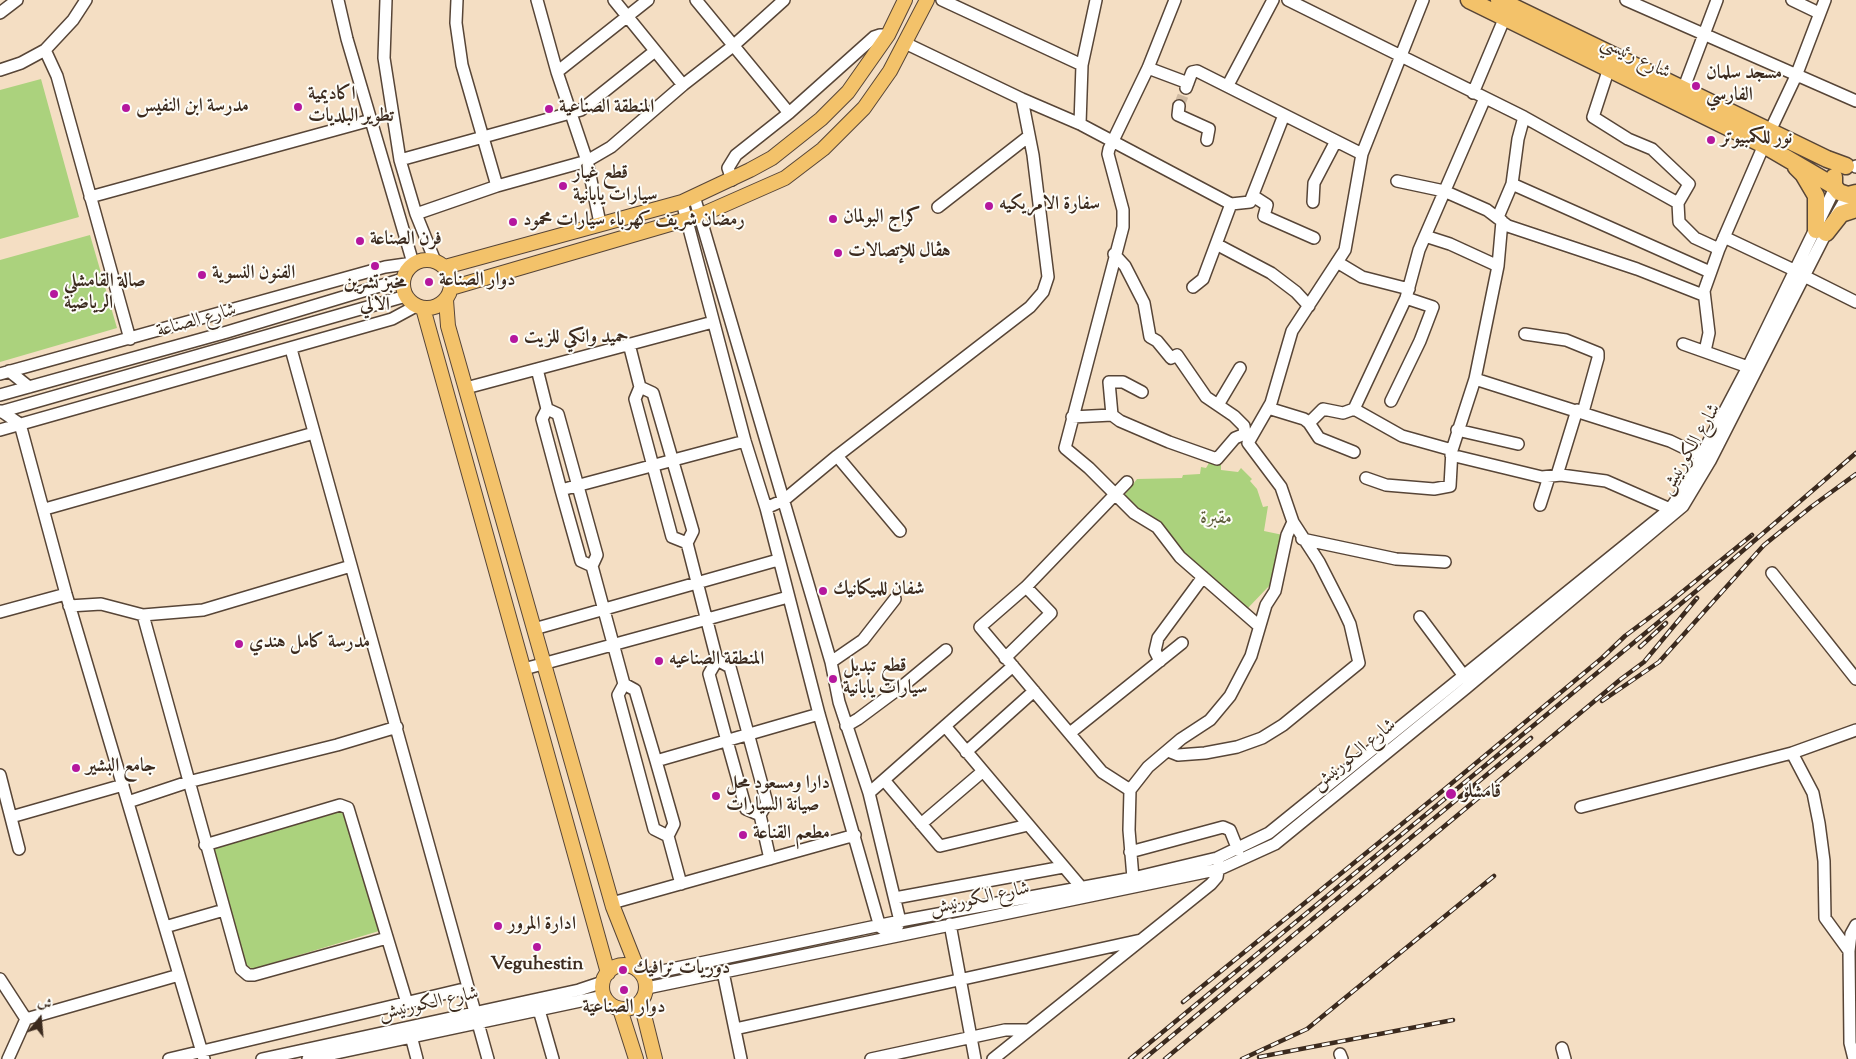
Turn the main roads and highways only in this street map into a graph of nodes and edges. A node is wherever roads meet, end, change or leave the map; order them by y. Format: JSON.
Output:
{"nodes":[{"id":1,"x":905,"y":0,"type":"edge"},
{"id":2,"x":927,"y":0,"type":"edge"},
{"id":3,"x":1468,"y":0,"type":"edge"},
{"id":4,"x":1500,"y":0,"type":"edge"},
{"id":5,"x":1516,"y":9,"type":"edge"},
{"id":6,"x":888,"y":35,"type":"junction"},
{"id":7,"x":905,"y":43,"type":"junction"},
{"id":8,"x":1767,"y":138,"type":"junction"},
{"id":9,"x":1779,"y":153,"type":"junction"},
{"id":10,"x":1853,"y":167,"type":"edge"},
{"id":11,"x":1848,"y":195,"type":"edge"},
{"id":12,"x":440,"y":264,"type":"junction"},
{"id":13,"x":448,"y":294,"type":"junction"},
{"id":14,"x":415,"y":303,"type":"junction"},
{"id":15,"x":643,"y":978,"type":"junction"},
{"id":16,"x":605,"y":984,"type":"junction"},
{"id":17,"x":640,"y":1003,"type":"junction"},
{"id":18,"x":620,"y":1009,"type":"junction"},
{"id":19,"x":636,"y":1059,"type":"edge"},
{"id":20,"x":655,"y":1059,"type":"edge"}],
"edges":[{"from":1,"to":6,"type":"main road"},
{"from":2,"to":7,"type":"main road"},
{"from":3,"to":5,"type":"highway","name":"شارع رئيسي"},
{"from":4,"to":5,"type":"highway","name":"شارع رئيسي"},
{"from":5,"to":8,"type":"highway","name":"شارع رئيسي"},
{"from":5,"to":8,"type":"highway","name":"شارع رئيسي"},
{"from":6,"to":7,"type":"main road"},
{"from":6,"to":12,"type":"main road"},
{"from":7,"to":13,"type":"main road"},
{"from":8,"to":9,"type":"highway","name":"شارع رئيسي"},
{"from":8,"to":10,"type":"highway","name":"شارع رئيسي"},
{"from":9,"to":11,"type":"highway","name":"شارع رئيسي"},
{"from":9,"to":11,"type":"highway"},
{"from":10,"to":11,"type":"highway"},
{"from":12,"to":13,"type":"main road"},
{"from":12,"to":14,"type":"main road"},
{"from":13,"to":14,"type":"main road"},
{"from":13,"to":15,"type":"main road"},
{"from":14,"to":16,"type":"main road"},
{"from":15,"to":16,"type":"main road"},
{"from":15,"to":17,"type":"main road"},
{"from":16,"to":18,"type":"main road"},
{"from":17,"to":18,"type":"main road"},
{"from":17,"to":20,"type":"main road"},
{"from":18,"to":19,"type":"main road"}]}
